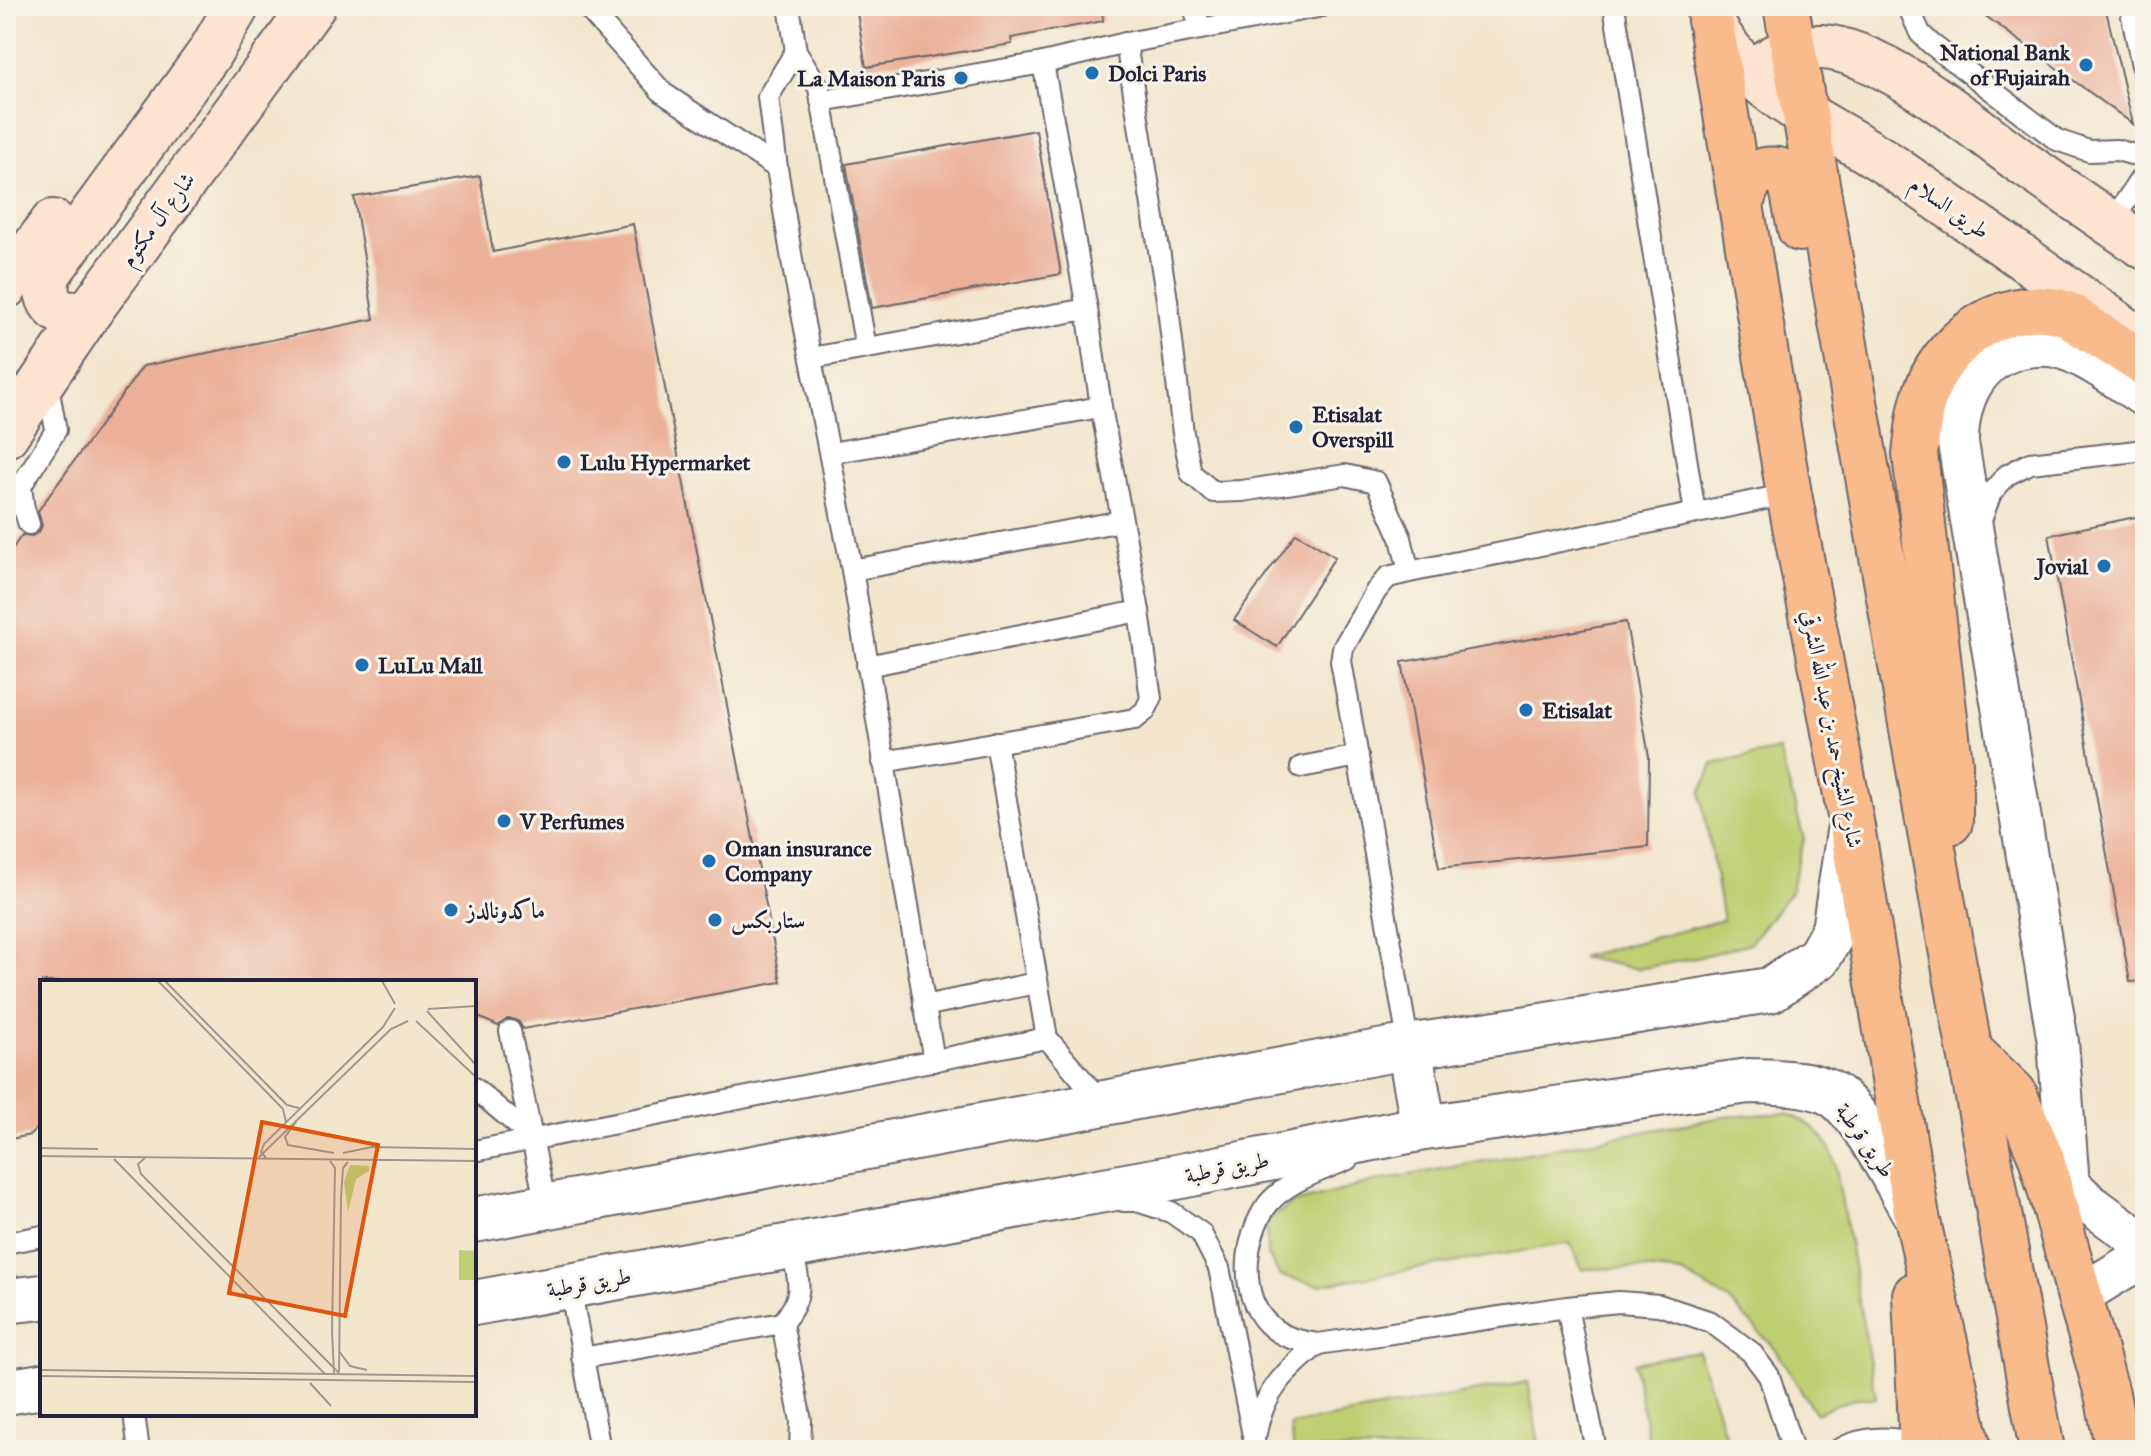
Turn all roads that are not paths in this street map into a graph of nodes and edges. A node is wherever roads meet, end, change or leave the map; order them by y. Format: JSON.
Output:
{"nodes":[{"id":1,"x":210,"y":6,"type":"edge"},
{"id":2,"x":237,"y":6,"type":"edge"},
{"id":3,"x":313,"y":6,"type":"edge"},
{"id":4,"x":586,"y":6,"type":"edge"},
{"id":5,"x":789,"y":6,"type":"edge"},
{"id":6,"x":1194,"y":6,"type":"edge"},
{"id":7,"x":1323,"y":6,"type":"edge"},
{"id":8,"x":1614,"y":6,"type":"edge"},
{"id":9,"x":1786,"y":6,"type":"edge"},
{"id":10,"x":1911,"y":6,"type":"edge"},
{"id":11,"x":2130,"y":6,"type":"edge"},
{"id":12,"x":1709,"y":13,"type":"edge"},
{"id":13,"x":1200,"y":29,"type":"junction"},
{"id":14,"x":1126,"y":43,"type":"junction"},
{"id":15,"x":1794,"y":49,"type":"junction"},
{"id":16,"x":796,"y":51,"type":"junction"},
{"id":17,"x":1043,"y":63,"type":"junction"},
{"id":18,"x":1751,"y":76,"type":"junction"},
{"id":19,"x":2145,"y":81,"type":"edge"},
{"id":20,"x":821,"y":101,"type":"junction"},
{"id":21,"x":1805,"y":115,"type":"junction"},
{"id":22,"x":1729,"y":131,"type":"junction"},
{"id":23,"x":2145,"y":158,"type":"edge"},
{"id":24,"x":777,"y":168,"type":"junction"},
{"id":25,"x":2145,"y":172,"type":"edge"},
{"id":26,"x":1741,"y":205,"type":"junction"},
{"id":27,"x":2128,"y":236,"type":"edge"},
{"id":28,"x":6,"y":286,"type":"edge"},
{"id":29,"x":92,"y":308,"type":"junction"},
{"id":30,"x":1087,"y":309,"type":"junction"},
{"id":31,"x":2145,"y":343,"type":"edge"},
{"id":32,"x":866,"y":348,"type":"junction"},
{"id":33,"x":811,"y":358,"type":"junction"},
{"id":34,"x":2145,"y":364,"type":"edge"},
{"id":35,"x":46,"y":376,"type":"junction"},
{"id":36,"x":2145,"y":397,"type":"edge"},
{"id":37,"x":1101,"y":407,"type":"junction"},
{"id":38,"x":6,"y":435,"type":"edge"},
{"id":39,"x":2145,"y":450,"type":"edge"},
{"id":40,"x":830,"y":453,"type":"junction"},
{"id":41,"x":21,"y":487,"type":"junction"},
{"id":42,"x":1789,"y":494,"type":"junction"},
{"id":43,"x":6,"y":510,"type":"edge"},
{"id":44,"x":1695,"y":513,"type":"junction"},
{"id":45,"x":1122,"y":521,"type":"junction"},
{"id":46,"x":29,"y":524,"type":"dead end"},
{"id":47,"x":1976,"y":535,"type":"junction"},
{"id":48,"x":852,"y":570,"type":"junction"},
{"id":49,"x":1409,"y":572,"type":"junction"},
{"id":50,"x":1139,"y":611,"type":"junction"},
{"id":51,"x":867,"y":666,"type":"junction"},
{"id":52,"x":996,"y":742,"type":"junction"},
{"id":53,"x":1358,"y":756,"type":"junction"},
{"id":54,"x":883,"y":762,"type":"junction"},
{"id":55,"x":1301,"y":767,"type":"dead end"},
{"id":56,"x":1851,"y":821,"type":"junction"},
{"id":57,"x":1928,"y":821,"type":"junction"},
{"id":58,"x":1950,"y":940,"type":"junction"},
{"id":59,"x":1036,"y":983,"type":"junction"},
{"id":60,"x":924,"y":1006,"type":"junction"},
{"id":61,"x":510,"y":1031,"type":"dead end"},
{"id":62,"x":1047,"y":1038,"type":"junction"},
{"id":63,"x":1409,"y":1047,"type":"junction"},
{"id":64,"x":1970,"y":1051,"type":"junction"},
{"id":65,"x":934,"y":1061,"type":"junction"},
{"id":66,"x":476,"y":1090,"type":"edge"},
{"id":67,"x":1103,"y":1104,"type":"junction"},
{"id":68,"x":1415,"y":1130,"type":"junction"},
{"id":69,"x":534,"y":1139,"type":"junction"},
{"id":70,"x":476,"y":1151,"type":"edge"},
{"id":71,"x":2055,"y":1171,"type":"junction"},
{"id":72,"x":1027,"y":1202,"type":"junction"},
{"id":73,"x":546,"y":1206,"type":"junction"},
{"id":74,"x":1917,"y":1217,"type":"junction"},
{"id":75,"x":476,"y":1220,"type":"edge"},
{"id":76,"x":38,"y":1242,"type":"edge"},
{"id":77,"x":6,"y":1243,"type":"edge"},
{"id":78,"x":2145,"y":1244,"type":"edge"},
{"id":79,"x":791,"y":1245,"type":"junction"},
{"id":80,"x":2145,"y":1259,"type":"edge"},
{"id":81,"x":570,"y":1286,"type":"junction"},
{"id":82,"x":2079,"y":1296,"type":"junction"},
{"id":83,"x":40,"y":1297,"type":"edge"},
{"id":84,"x":6,"y":1301,"type":"edge"},
{"id":85,"x":476,"y":1303,"type":"edge"},
{"id":86,"x":1567,"y":1307,"type":"junction"},
{"id":87,"x":782,"y":1323,"type":"junction"},
{"id":88,"x":1318,"y":1344,"type":"junction"},
{"id":89,"x":582,"y":1358,"type":"junction"},
{"id":90,"x":40,"y":1386,"type":"edge"},
{"id":91,"x":6,"y":1392,"type":"edge"},
{"id":92,"x":134,"y":1416,"type":"edge"},
{"id":93,"x":1255,"y":1447,"type":"edge"},
{"id":94,"x":1922,"y":1448,"type":"edge"},
{"id":95,"x":139,"y":1450,"type":"edge"},
{"id":96,"x":600,"y":1450,"type":"edge"},
{"id":97,"x":800,"y":1450,"type":"edge"},
{"id":98,"x":1596,"y":1450,"type":"edge"},
{"id":99,"x":1793,"y":1450,"type":"edge"},
{"id":100,"x":1838,"y":1450,"type":"edge"},
{"id":101,"x":1969,"y":1450,"type":"edge"},
{"id":102,"x":2042,"y":1450,"type":"edge"},
{"id":103,"x":2118,"y":1450,"type":"edge"}],
"edges":[{"from":1,"to":28,"type":"main road"},
{"from":2,"to":29,"type":"main road"},
{"from":3,"to":29,"type":"main road","name":"شارع آل مكتوم"},
{"from":4,"to":24,"type":"lane"},
{"from":5,"to":16,"type":"lane"},
{"from":6,"to":13,"type":"lane"},
{"from":7,"to":13,"type":"lane"},
{"from":8,"to":44,"type":"lane"},
{"from":9,"to":15,"type":"highway"},
{"from":10,"to":23,"type":"lane"},
{"from":11,"to":19,"type":"lane"},
{"from":12,"to":18,"type":"main road","name":"طريق السلام"},
{"from":12,"to":22,"type":"highway","name":"شارع الشيخ حمد بن عبد الله الشرقي"},
{"from":13,"to":14,"type":"lane"},
{"from":14,"to":17,"type":"lane"},
{"from":14,"to":49,"type":"lane"},
{"from":15,"to":18,"type":"main road"},
{"from":15,"to":21,"type":"highway"},
{"from":15,"to":27,"type":"main road"},
{"from":16,"to":20,"type":"lane"},
{"from":16,"to":24,"type":"lane"},
{"from":17,"to":20,"type":"lane"},
{"from":17,"to":30,"type":"lane"},
{"from":18,"to":21,"type":"main road","name":"طريق السلام"},
{"from":18,"to":22,"type":"main road"},
{"from":20,"to":32,"type":"lane"},
{"from":21,"to":31,"type":"main road","name":"طريق السلام"},
{"from":21,"to":57,"type":"highway"},
{"from":22,"to":26,"type":"highway","name":"شارع الشيخ حمد بن عبد الله الشرقي"},
{"from":24,"to":33,"type":"lane"},
{"from":25,"to":27,"type":"lane"},
{"from":26,"to":42,"type":"highway","name":"شارع الشيخ حمد بن عبد الله الشرقي"},
{"from":26,"to":57,"type":"highway"},
{"from":29,"to":35,"type":"main road","name":"شارع آل مكتوم"},
{"from":30,"to":32,"type":"lane"},
{"from":30,"to":37,"type":"lane"},
{"from":32,"to":33,"type":"lane"},
{"from":33,"to":40,"type":"lane"},
{"from":34,"to":58,"type":"highway"},
{"from":35,"to":38,"type":"main road","name":"شارع آل مكتوم"},
{"from":35,"to":41,"type":"lane"},
{"from":36,"to":47,"type":"street"},
{"from":37,"to":40,"type":"lane"},
{"from":37,"to":45,"type":"lane"},
{"from":39,"to":47,"type":"lane"},
{"from":40,"to":48,"type":"lane"},
{"from":41,"to":43,"type":"lane"},
{"from":41,"to":46,"type":"lane"},
{"from":42,"to":44,"type":"lane"},
{"from":42,"to":56,"type":"highway","name":"شارع الشيخ حمد بن عبد الله الشرقي"},
{"from":44,"to":49,"type":"lane"},
{"from":45,"to":48,"type":"lane"},
{"from":45,"to":50,"type":"lane"},
{"from":47,"to":71,"type":"street"},
{"from":48,"to":51,"type":"lane"},
{"from":49,"to":53,"type":"lane"},
{"from":50,"to":51,"type":"lane"},
{"from":50,"to":52,"type":"lane"},
{"from":51,"to":54,"type":"lane"},
{"from":52,"to":54,"type":"lane"},
{"from":52,"to":59,"type":"lane"},
{"from":53,"to":55,"type":"lane"},
{"from":53,"to":63,"type":"lane"},
{"from":54,"to":60,"type":"lane"},
{"from":56,"to":63,"type":"street"},
{"from":56,"to":74,"type":"highway","name":"شارع الشيخ حمد بن عبد الله الشرقي"},
{"from":57,"to":58,"type":"highway"},
{"from":58,"to":64,"type":"highway"},
{"from":59,"to":60,"type":"lane"},
{"from":59,"to":62,"type":"lane"},
{"from":60,"to":65,"type":"lane"},
{"from":61,"to":69,"type":"lane"},
{"from":62,"to":65,"type":"lane"},
{"from":62,"to":67,"type":"lane"},
{"from":63,"to":67,"type":"street"},
{"from":63,"to":68,"type":"street"},
{"from":64,"to":71,"type":"highway"},
{"from":64,"to":102,"type":"highway"},
{"from":65,"to":69,"type":"lane"},
{"from":66,"to":69,"type":"lane"},
{"from":67,"to":73,"type":"street"},
{"from":68,"to":72,"type":"street","name":"طريق قرطبة"},
{"from":68,"to":74,"type":"street","name":"طريق قرطبة"},
{"from":68,"to":88,"type":"lane"},
{"from":69,"to":70,"type":"lane"},
{"from":69,"to":73,"type":"lane"},
{"from":71,"to":78,"type":"street"},
{"from":71,"to":82,"type":"highway"},
{"from":72,"to":79,"type":"street","name":"طريق قرطبة"},
{"from":72,"to":93,"type":"lane"},
{"from":73,"to":75,"type":"street"},
{"from":74,"to":94,"type":"highway"},
{"from":74,"to":101,"type":"highway","name":"شارع الشيخ حمد بن عبد الله الشرقي"},
{"from":76,"to":77,"type":"lane"},
{"from":79,"to":81,"type":"street","name":"طريق قرطبة"},
{"from":79,"to":87,"type":"lane"},
{"from":80,"to":82,"type":"street"},
{"from":81,"to":85,"type":"street","name":"طريق قرطبة"},
{"from":81,"to":89,"type":"lane"},
{"from":82,"to":103,"type":"highway"},
{"from":83,"to":84,"type":"street"},
{"from":86,"to":88,"type":"lane"},
{"from":86,"to":98,"type":"lane"},
{"from":86,"to":99,"type":"lane"},
{"from":87,"to":89,"type":"lane"},
{"from":87,"to":97,"type":"lane"},
{"from":88,"to":93,"type":"lane"},
{"from":89,"to":96,"type":"lane"},
{"from":90,"to":91,"type":"street"},
{"from":92,"to":95,"type":"lane"},
{"from":94,"to":100,"type":"lane"}]}
